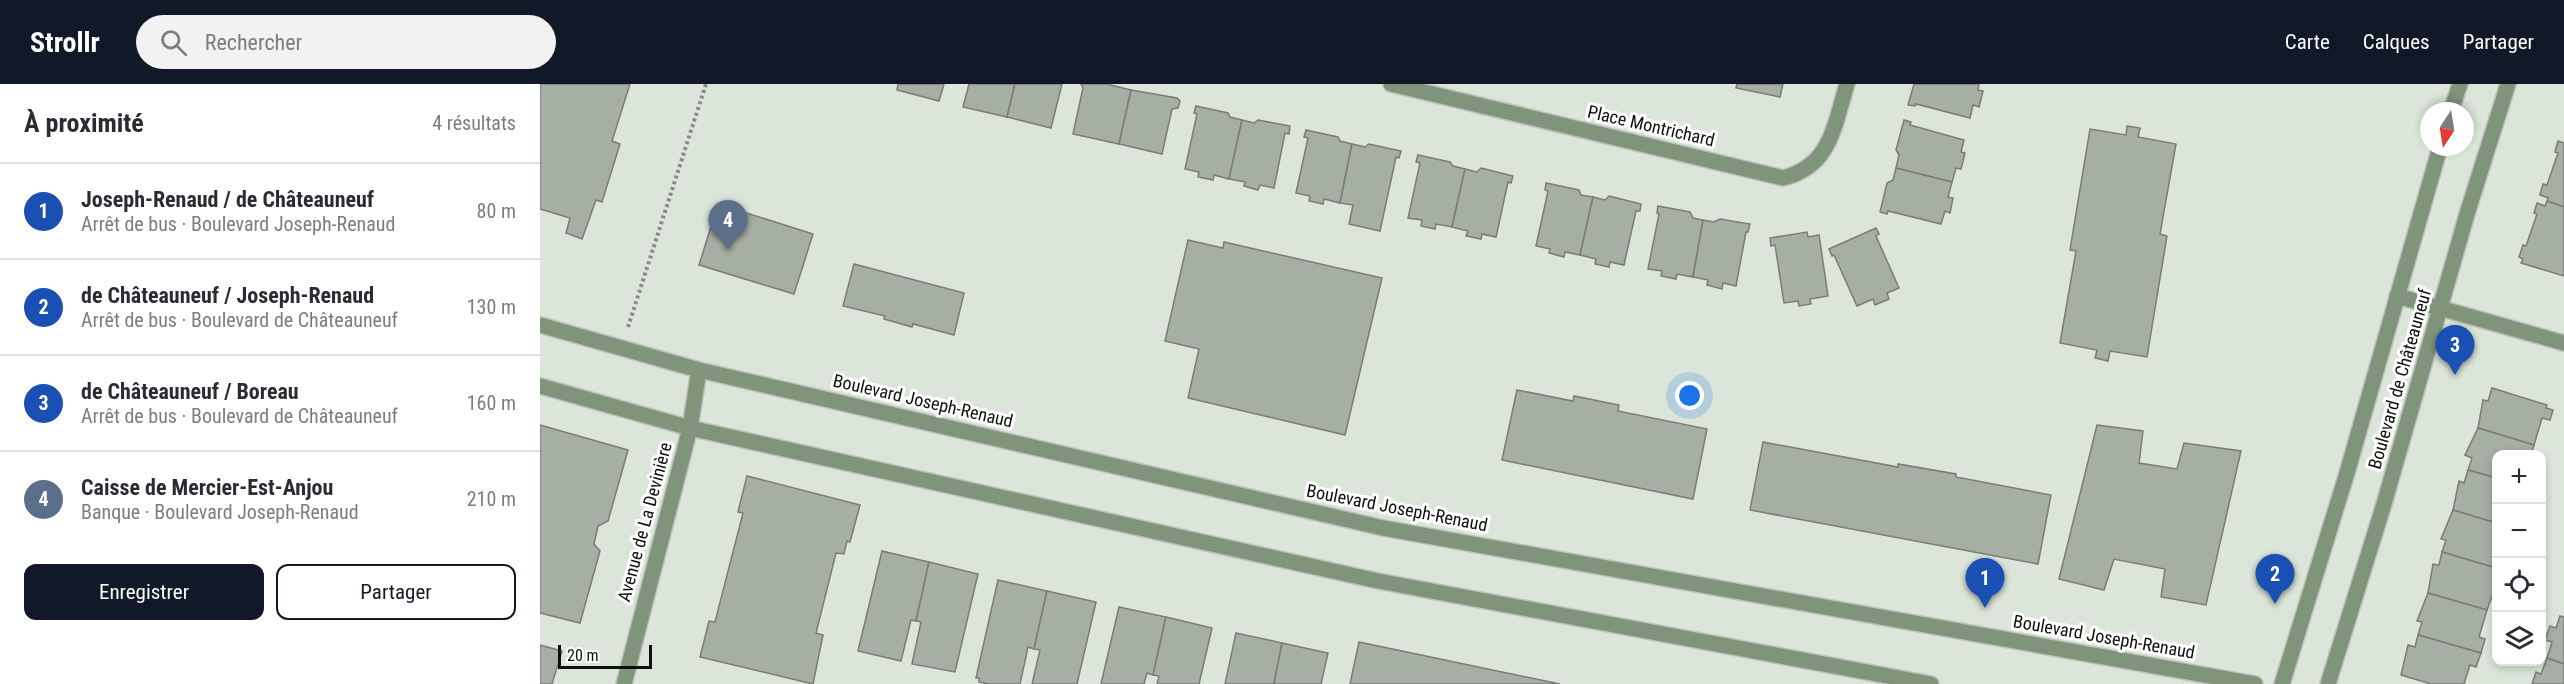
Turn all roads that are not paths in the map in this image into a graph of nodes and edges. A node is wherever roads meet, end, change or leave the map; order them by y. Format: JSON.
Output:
{"nodes":[{"id":1,"x":1391,"y":84,"type":"edge"},
{"id":2,"x":1846,"y":84,"type":"edge"},
{"id":3,"x":2460,"y":84,"type":"edge"},
{"id":4,"x":2508,"y":84,"type":"edge"},
{"id":5,"x":2454,"y":102,"type":"edge"},
{"id":6,"x":2437,"y":156,"type":"edge"},
{"id":7,"x":2397,"y":296,"type":"junction"},
{"id":8,"x":2441,"y":307,"type":"junction"},
{"id":9,"x":540,"y":325,"type":"edge"},
{"id":10,"x":2564,"y":343,"type":"edge"},
{"id":11,"x":699,"y":370,"type":"junction"},
{"id":12,"x":540,"y":386,"type":"edge"},
{"id":13,"x":690,"y":429,"type":"junction"},
{"id":14,"x":624,"y":684,"type":"edge"},
{"id":15,"x":1931,"y":684,"type":"edge"},
{"id":16,"x":2255,"y":684,"type":"edge"},
{"id":17,"x":2282,"y":684,"type":"edge"},
{"id":18,"x":2328,"y":684,"type":"edge"}],
"edges":[{"from":1,"to":2,"type":"street","name":"Place Montrichard"},
{"from":3,"to":5,"type":"street"},
{"from":4,"to":8,"type":"street","name":"Boulevard de Châteauneuf"},
{"from":6,"to":7,"type":"street","name":"Boulevard de Châteauneuf"},
{"from":7,"to":8,"type":"street"},
{"from":7,"to":17,"type":"street","name":"Boulevard de Châteauneuf"},
{"from":8,"to":10,"type":"street"},
{"from":8,"to":18,"type":"street","name":"Boulevard de Châteauneuf"},
{"from":9,"to":11,"type":"street","name":"Boulevard Joseph-Renaud"},
{"from":11,"to":13,"type":"street","name":"Avenue de La Devinière"},
{"from":11,"to":16,"type":"street","name":"Boulevard Joseph-Renaud"},
{"from":12,"to":13,"type":"street"},
{"from":13,"to":14,"type":"street","name":"Avenue de La Devinière"},
{"from":13,"to":15,"type":"street"}]}
